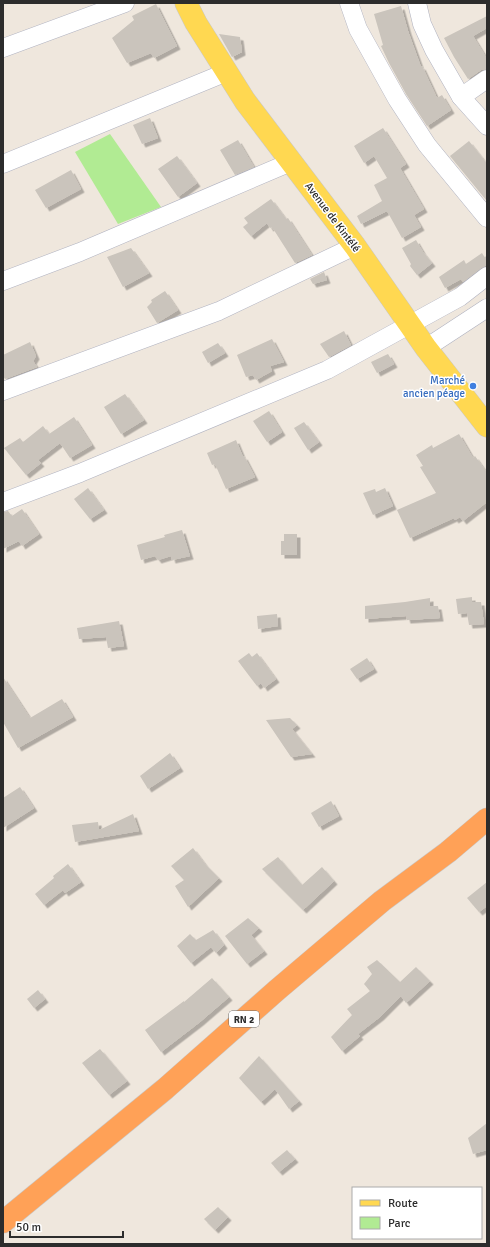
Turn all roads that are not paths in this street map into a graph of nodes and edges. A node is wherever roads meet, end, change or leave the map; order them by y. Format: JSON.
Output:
{"nodes":[{"id":1,"x":125,"y":3,"type":"edge"},
{"id":2,"x":186,"y":3,"type":"edge"},
{"id":3,"x":349,"y":3,"type":"edge"},
{"id":4,"x":417,"y":3,"type":"edge"},
{"id":5,"x":3,"y":48,"type":"edge"},
{"id":6,"x":227,"y":72,"type":"junction"},
{"id":7,"x":487,"y":79,"type":"edge"},
{"id":8,"x":461,"y":97,"type":"junction"},
{"id":9,"x":487,"y":126,"type":"edge"},
{"id":10,"x":291,"y":162,"type":"junction"},
{"id":11,"x":3,"y":164,"type":"edge"},
{"id":12,"x":487,"y":218,"type":"edge"},
{"id":13,"x":355,"y":246,"type":"junction"},
{"id":14,"x":487,"y":276,"type":"edge"},
{"id":15,"x":3,"y":281,"type":"edge"},
{"id":16,"x":487,"y":308,"type":"edge"},
{"id":17,"x":410,"y":325,"type":"junction"},
{"id":18,"x":426,"y":348,"type":"junction"},
{"id":19,"x":3,"y":391,"type":"edge"},
{"id":20,"x":487,"y":426,"type":"edge"},
{"id":21,"x":3,"y":502,"type":"edge"},
{"id":22,"x":487,"y":819,"type":"edge"},
{"id":23,"x":3,"y":1222,"type":"edge"}],
"edges":[{"from":1,"to":5,"type":"street"},
{"from":2,"to":6,"type":"main road","name":"Avenue de Kintélé"},
{"from":3,"to":12,"type":"street"},
{"from":4,"to":8,"type":"street"},
{"from":6,"to":10,"type":"main road","name":"Avenue de Kintélé"},
{"from":6,"to":11,"type":"street"},
{"from":7,"to":8,"type":"street"},
{"from":8,"to":9,"type":"street"},
{"from":10,"to":13,"type":"main road","name":"Avenue de Kintélé"},
{"from":10,"to":15,"type":"street"},
{"from":13,"to":17,"type":"main road","name":"Avenue de Kintélé"},
{"from":13,"to":19,"type":"street"},
{"from":14,"to":17,"type":"street"},
{"from":16,"to":18,"type":"street"},
{"from":17,"to":18,"type":"main road","name":"Avenue de Kintélé"},
{"from":17,"to":21,"type":"street"},
{"from":18,"to":20,"type":"main road","name":"Avenue de Kintélé"},
{"from":22,"to":23,"type":"highway","number":"RN 2"}]}
